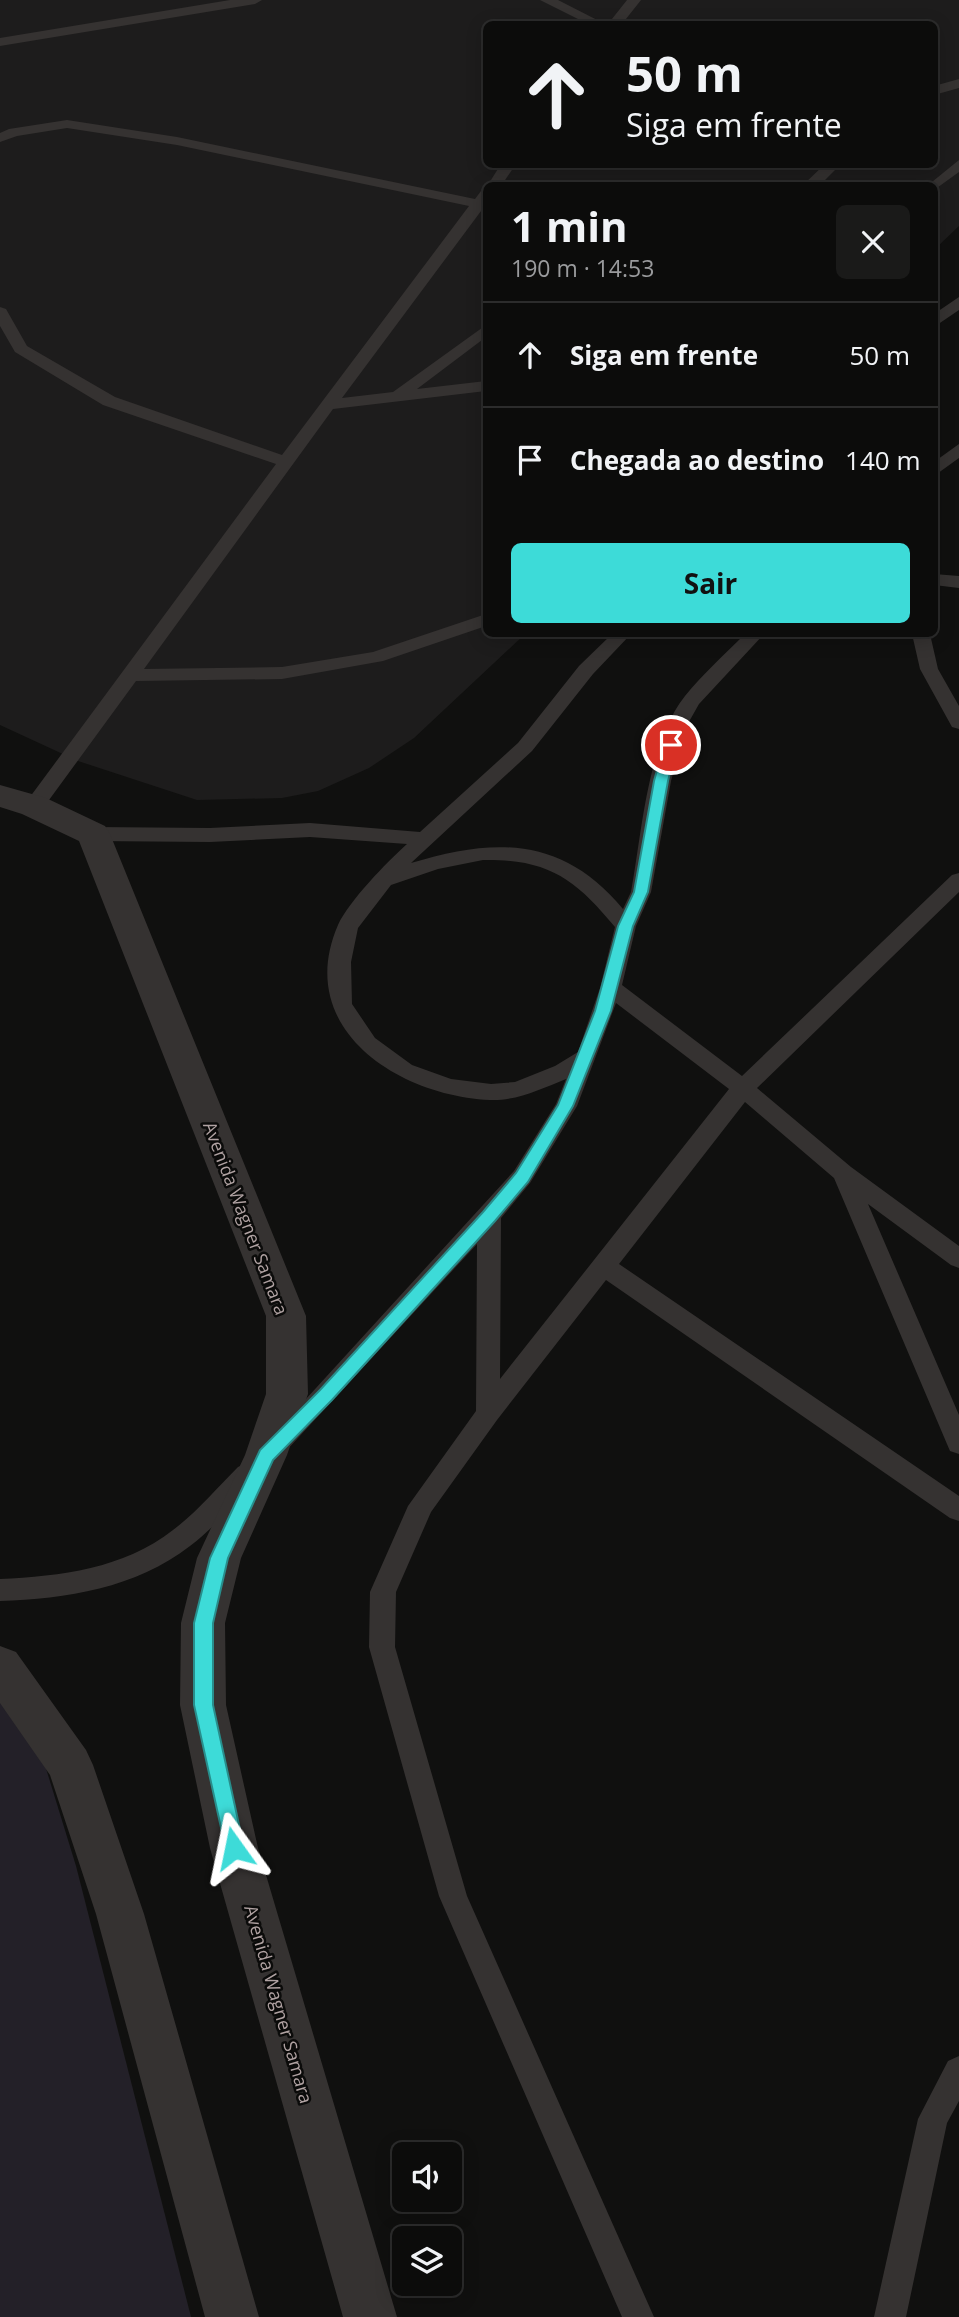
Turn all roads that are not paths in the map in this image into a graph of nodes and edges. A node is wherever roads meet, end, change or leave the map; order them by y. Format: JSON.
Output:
{"nodes":[{"id":1,"x":255,"y":0,"type":"edge"},
{"id":2,"x":634,"y":0,"type":"edge"},
{"id":3,"x":551,"y":1,"type":"edge"},
{"id":4,"x":592,"y":21,"type":"edge"},
{"id":5,"x":617,"y":21,"type":"edge"},
{"id":6,"x":0,"y":42,"type":"edge"},
{"id":7,"x":959,"y":83,"type":"edge"},
{"id":8,"x":938,"y":90,"type":"edge"},
{"id":9,"x":0,"y":138,"type":"edge"},
{"id":10,"x":959,"y":164,"type":"edge"},
{"id":11,"x":829,"y":168,"type":"edge"},
{"id":12,"x":814,"y":182,"type":"edge"},
{"id":13,"x":938,"y":182,"type":"edge"},
{"id":14,"x":483,"y":199,"type":"edge"},
{"id":15,"x":959,"y":302,"type":"edge"},
{"id":16,"x":0,"y":313,"type":"edge"},
{"id":17,"x":938,"y":319,"type":"edge"},
{"id":18,"x":483,"y":332,"type":"edge"},
{"id":19,"x":483,"y":386,"type":"edge"},
{"id":20,"x":396,"y":397,"type":"junction"},
{"id":21,"x":328,"y":405,"type":"junction"},
{"id":22,"x":959,"y":449,"type":"edge"},
{"id":23,"x":285,"y":462,"type":"junction"},
{"id":24,"x":938,"y":467,"type":"edge"},
{"id":25,"x":938,"y":579,"type":"edge"},
{"id":26,"x":959,"y":582,"type":"edge"},
{"id":27,"x":483,"y":621,"type":"edge"},
{"id":28,"x":619,"y":637,"type":"edge"},
{"id":29,"x":752,"y":637,"type":"edge"},
{"id":30,"x":922,"y":637,"type":"edge"},
{"id":31,"x":129,"y":675,"type":"junction"},
{"id":32,"x":959,"y":723,"type":"edge"},
{"id":33,"x":17,"y":801,"type":"edge"},
{"id":34,"x":93,"y":834,"type":"junction"},
{"id":35,"x":425,"y":839,"type":"junction"},
{"id":36,"x":959,"y":880,"type":"edge"},
{"id":37,"x":382,"y":881,"type":"junction"},
{"id":38,"x":625,"y":926,"type":"junction"},
{"id":39,"x":611,"y":988,"type":"junction"},
{"id":40,"x":587,"y":1057,"type":"junction"},
{"id":41,"x":743,"y":1088,"type":"junction"},
{"id":42,"x":843,"y":1173,"type":"junction"},
{"id":43,"x":489,"y":1216,"type":"junction"},
{"id":44,"x":959,"y":1259,"type":"edge"},
{"id":45,"x":604,"y":1266,"type":"junction"},
{"id":46,"x":488,"y":1413,"type":"junction"},
{"id":47,"x":959,"y":1444,"type":"edge"},
{"id":48,"x":266,"y":1455,"type":"junction"},
{"id":49,"x":959,"y":1510,"type":"edge"},
{"id":50,"x":0,"y":1590,"type":"edge"},
{"id":51,"x":0,"y":1665,"type":"edge"},
{"id":52,"x":959,"y":2071,"type":"edge"},
{"id":53,"x":232,"y":2317,"type":"edge"},
{"id":54,"x":370,"y":2317,"type":"edge"},
{"id":55,"x":638,"y":2317,"type":"edge"},
{"id":56,"x":890,"y":2317,"type":"edge"}],
"edges":[{"from":1,"to":6,"type":"lane"},
{"from":2,"to":5,"type":"lane"},
{"from":3,"to":4,"type":"lane"},
{"from":7,"to":8,"type":"lane"},
{"from":9,"to":14,"type":"lane"},
{"from":10,"to":13,"type":"lane"},
{"from":11,"to":12,"type":"lane"},
{"from":14,"to":21,"type":"lane"},
{"from":15,"to":17,"type":"lane"},
{"from":16,"to":23,"type":"lane"},
{"from":18,"to":20,"type":"lane"},
{"from":19,"to":20,"type":"lane"},
{"from":20,"to":21,"type":"lane"},
{"from":21,"to":23,"type":"lane"},
{"from":22,"to":24,"type":"lane"},
{"from":23,"to":31,"type":"lane"},
{"from":25,"to":26,"type":"lane"},
{"from":27,"to":31,"type":"lane"},
{"from":28,"to":35,"type":"lane"},
{"from":29,"to":38,"type":"lane"},
{"from":30,"to":32,"type":"lane"},
{"from":31,"to":33,"type":"lane"},
{"from":33,"to":34,"type":"street"},
{"from":34,"to":35,"type":"lane"},
{"from":34,"to":48,"type":"street","name":"Avenida Wagner Samara"},
{"from":35,"to":37,"type":"lane"},
{"from":36,"to":41,"type":"lane"},
{"from":37,"to":38,"type":"lane"},
{"from":37,"to":40,"type":"lane"},
{"from":38,"to":39,"type":"lane"},
{"from":39,"to":40,"type":"lane"},
{"from":39,"to":41,"type":"lane"},
{"from":40,"to":43,"type":"lane"},
{"from":41,"to":42,"type":"lane"},
{"from":41,"to":45,"type":"lane"},
{"from":42,"to":44,"type":"lane"},
{"from":42,"to":47,"type":"lane"},
{"from":43,"to":46,"type":"lane"},
{"from":43,"to":48,"type":"lane"},
{"from":45,"to":46,"type":"lane"},
{"from":45,"to":49,"type":"lane"},
{"from":46,"to":55,"type":"lane"},
{"from":48,"to":50,"type":"lane"},
{"from":48,"to":54,"type":"street","name":"Avenida Wagner Samara"},
{"from":51,"to":53,"type":"street"},
{"from":52,"to":56,"type":"lane"}]}
